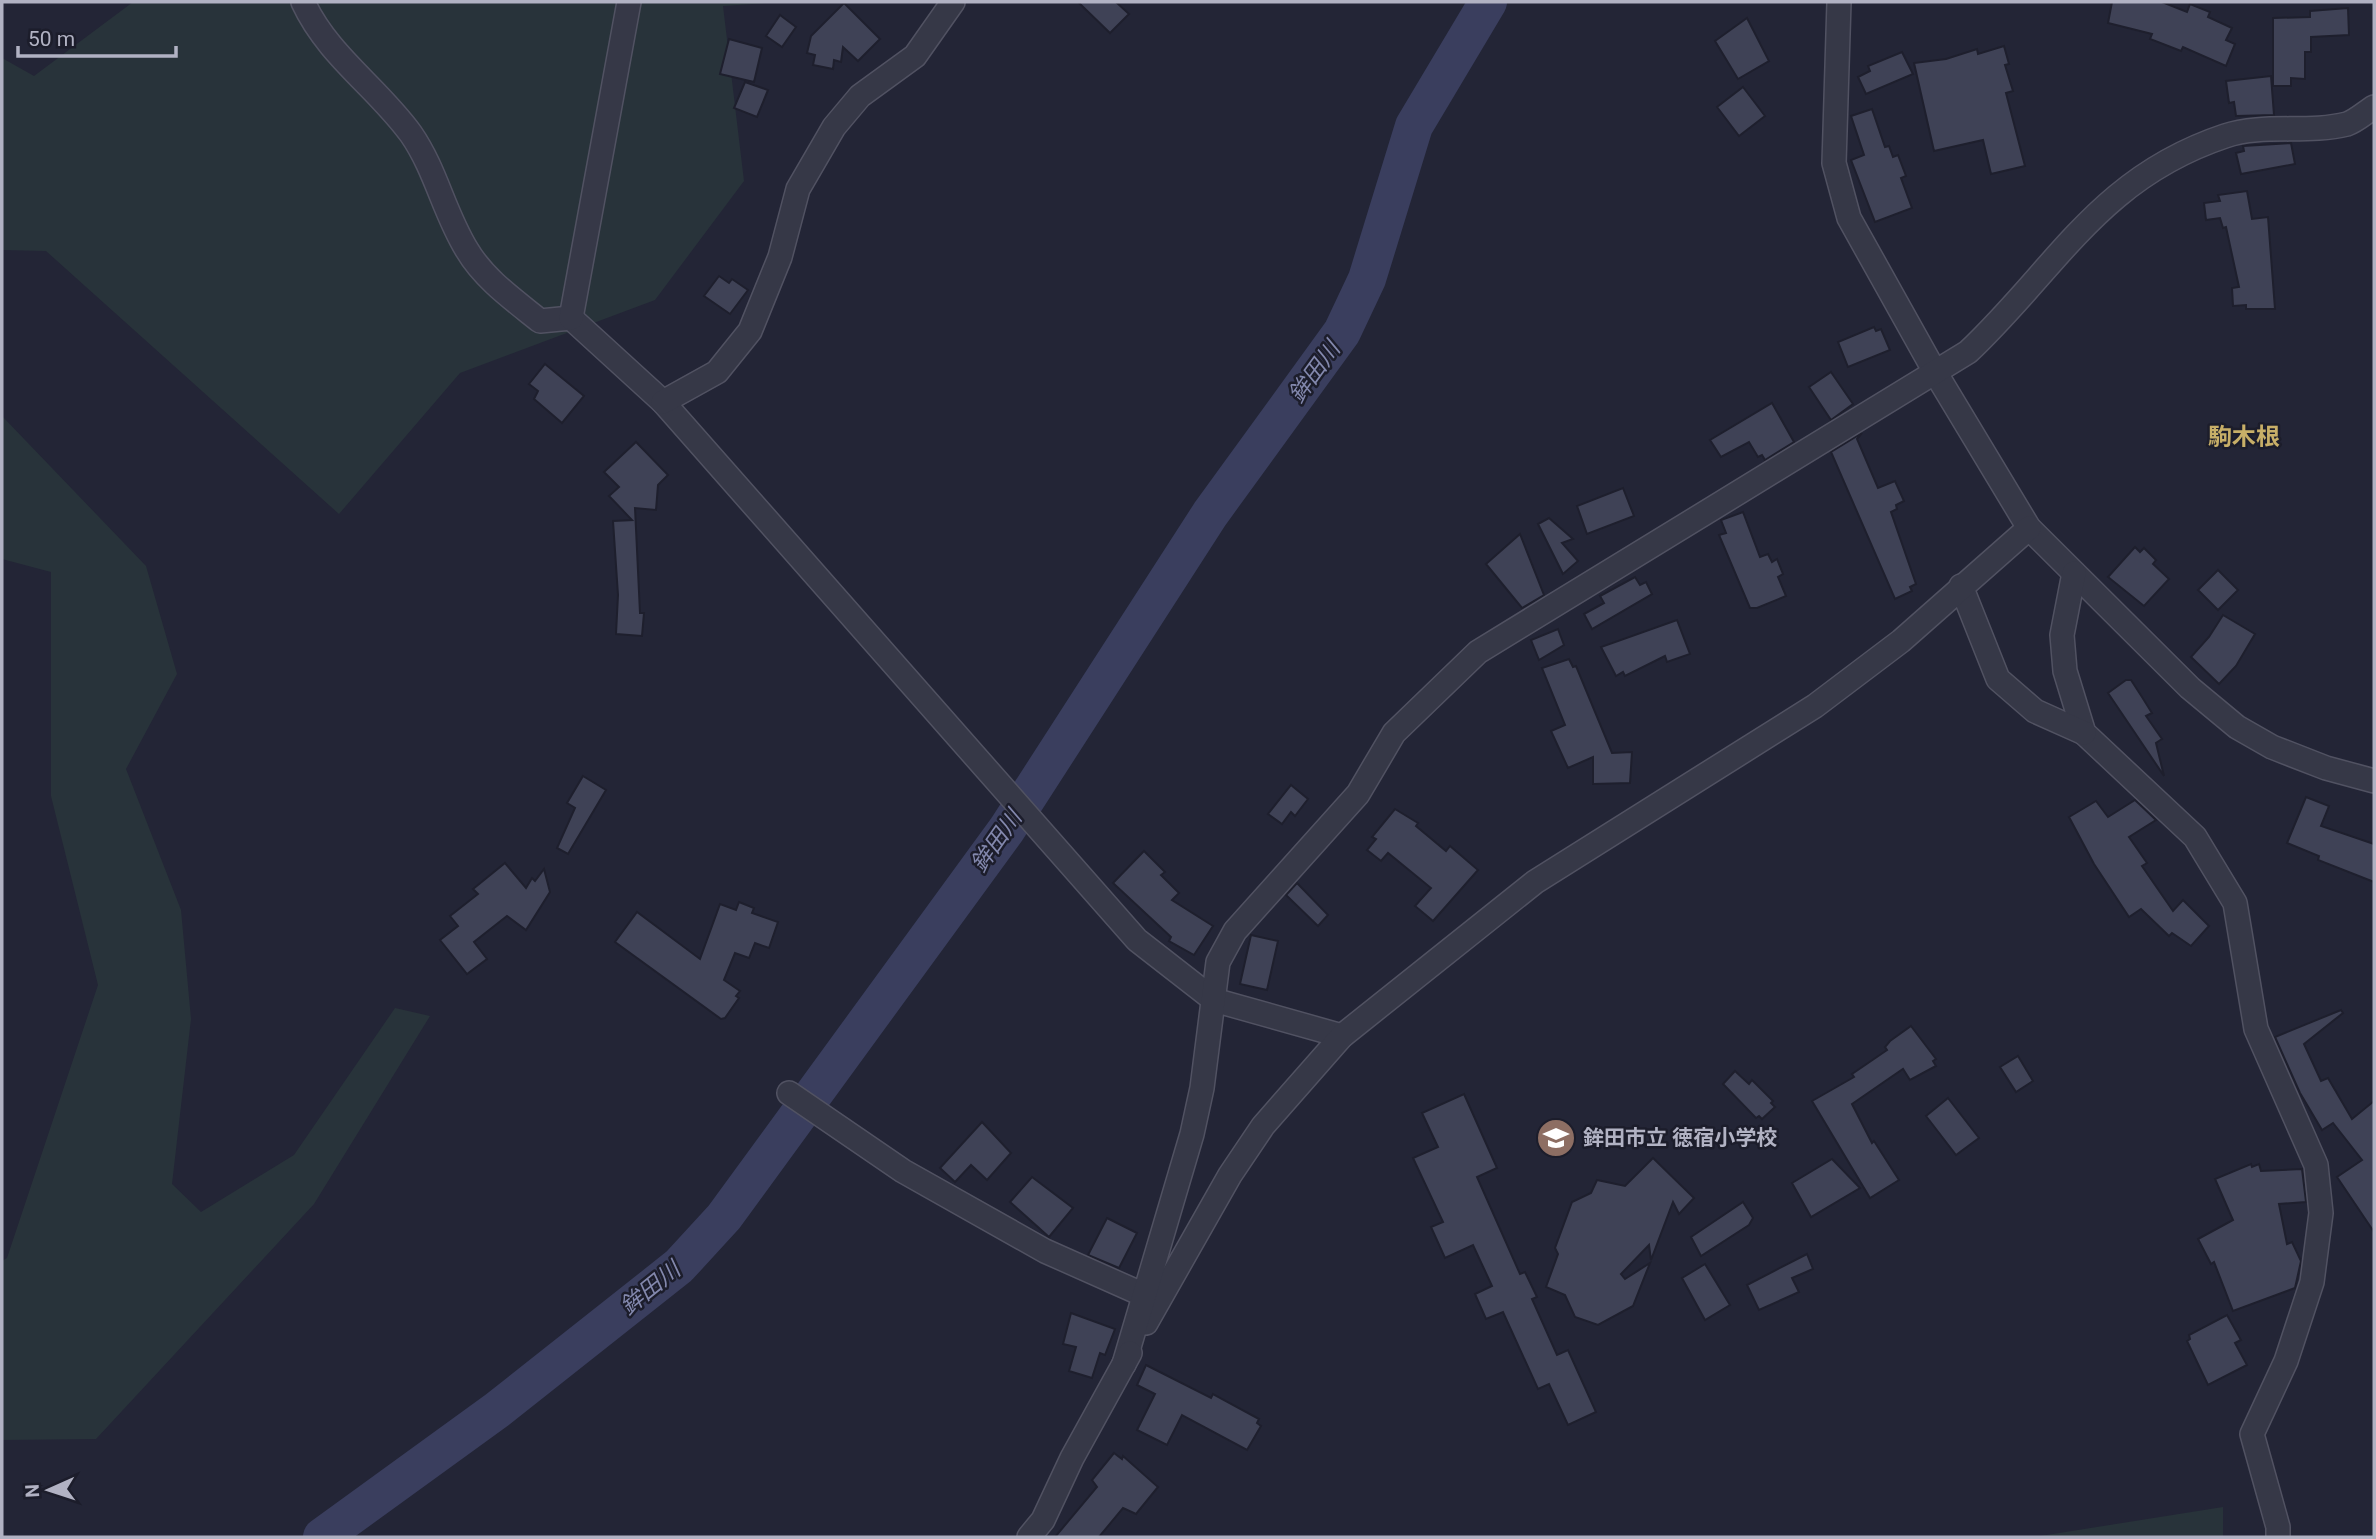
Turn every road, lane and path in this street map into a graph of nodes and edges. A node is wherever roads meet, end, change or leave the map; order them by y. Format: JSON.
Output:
{"nodes":[{"id":1,"x":303,"y":2,"type":"edge"},
{"id":2,"x":629,"y":2,"type":"edge"},
{"id":3,"x":953,"y":2,"type":"edge"},
{"id":4,"x":1839,"y":2,"type":"edge"},
{"id":5,"x":2374,"y":107,"type":"edge"},
{"id":6,"x":571,"y":318,"type":"junction"},
{"id":7,"x":1935,"y":372,"type":"junction"},
{"id":8,"x":663,"y":402,"type":"junction"},
{"id":9,"x":2029,"y":528,"type":"junction"},
{"id":10,"x":2074,"y":573,"type":"junction"},
{"id":11,"x":1961,"y":586,"type":"junction"},
{"id":12,"x":2084,"y":733,"type":"junction"},
{"id":13,"x":2374,"y":780,"type":"edge"},
{"id":14,"x":1214,"y":1000,"type":"junction"},
{"id":15,"x":1342,"y":1035,"type":"junction"},
{"id":16,"x":789,"y":1093,"type":"dead end"},
{"id":17,"x":1144,"y":1296,"type":"junction"},
{"id":18,"x":1124,"y":1364,"type":"junction"},
{"id":19,"x":1029,"y":1537,"type":"edge"},
{"id":20,"x":2278,"y":1537,"type":"edge"}],
"edges":[{"from":1,"to":6,"type":"street"},
{"from":2,"to":6,"type":"street"},
{"from":3,"to":8,"type":"street"},
{"from":4,"to":7,"type":"street"},
{"from":5,"to":7,"type":"street"},
{"from":6,"to":8,"type":"street"},
{"from":7,"to":9,"type":"street"},
{"from":7,"to":14,"type":"street"},
{"from":8,"to":14,"type":"street"},
{"from":9,"to":10,"type":"street"},
{"from":9,"to":11,"type":"street"},
{"from":10,"to":12,"type":"street"},
{"from":10,"to":13,"type":"street"},
{"from":11,"to":12,"type":"street"},
{"from":11,"to":15,"type":"street"},
{"from":12,"to":20,"type":"street"},
{"from":14,"to":15,"type":"street"},
{"from":14,"to":17,"type":"street"},
{"from":15,"to":18,"type":"street"},
{"from":16,"to":17,"type":"street"},
{"from":17,"to":18,"type":"street"},
{"from":18,"to":19,"type":"street"}]}
